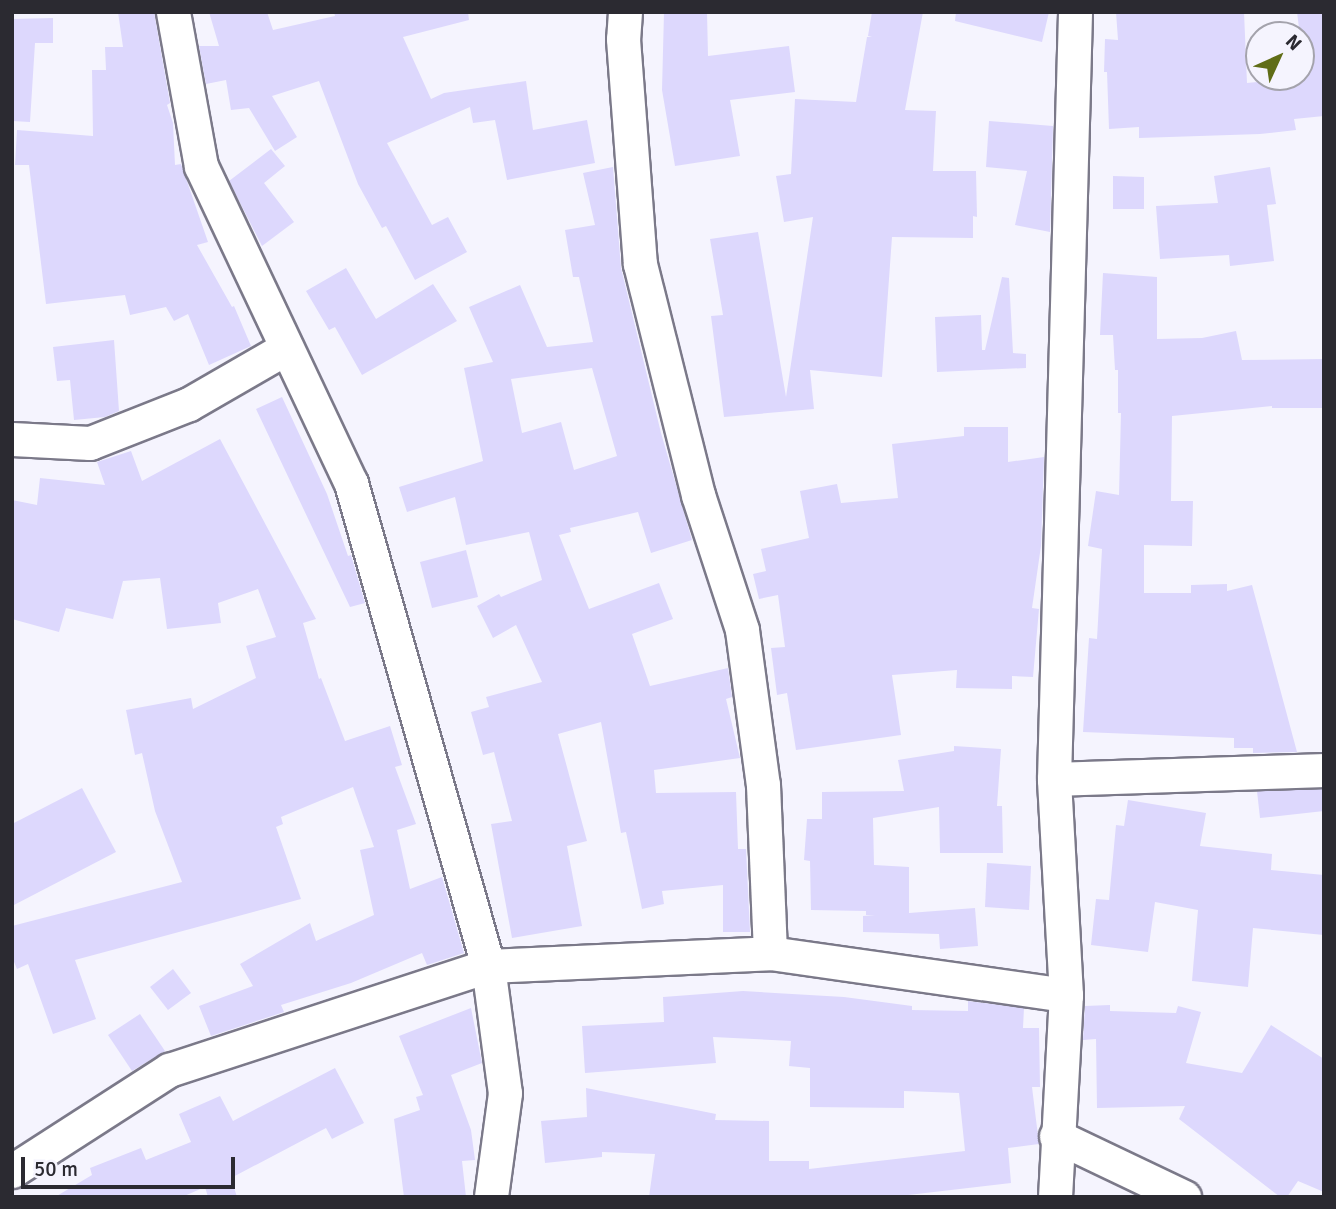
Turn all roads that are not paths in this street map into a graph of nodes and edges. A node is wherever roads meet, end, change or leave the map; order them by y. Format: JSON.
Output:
{"nodes":[{"id":1,"x":173,"y":12,"type":"edge"},
{"id":2,"x":625,"y":12,"type":"edge"},
{"id":3,"x":1074,"y":12,"type":"edge"},
{"id":4,"x":286,"y":348,"type":"junction"},
{"id":5,"x":12,"y":439,"type":"edge"},
{"id":6,"x":1324,"y":770,"type":"edge"},
{"id":7,"x":1054,"y":779,"type":"junction"},
{"id":8,"x":770,"y":953,"type":"junction"},
{"id":9,"x":488,"y":966,"type":"junction"},
{"id":10,"x":1066,"y":995,"type":"junction"},
{"id":11,"x":1056,"y":1136,"type":"junction"},
{"id":12,"x":12,"y":1171,"type":"edge"},
{"id":13,"x":491,"y":1197,"type":"edge"},
{"id":14,"x":1055,"y":1197,"type":"edge"},
{"id":15,"x":1184,"y":1197,"type":"edge"}],
"edges":[{"from":1,"to":4,"type":"street"},
{"from":2,"to":8,"type":"street"},
{"from":3,"to":7,"type":"street"},
{"from":4,"to":5,"type":"street"},
{"from":4,"to":9,"type":"street"},
{"from":6,"to":7,"type":"street"},
{"from":7,"to":10,"type":"street"},
{"from":8,"to":9,"type":"street"},
{"from":8,"to":10,"type":"street"},
{"from":9,"to":12,"type":"street"},
{"from":9,"to":13,"type":"street"},
{"from":10,"to":11,"type":"street"},
{"from":11,"to":14,"type":"street"},
{"from":11,"to":15,"type":"street"}]}
